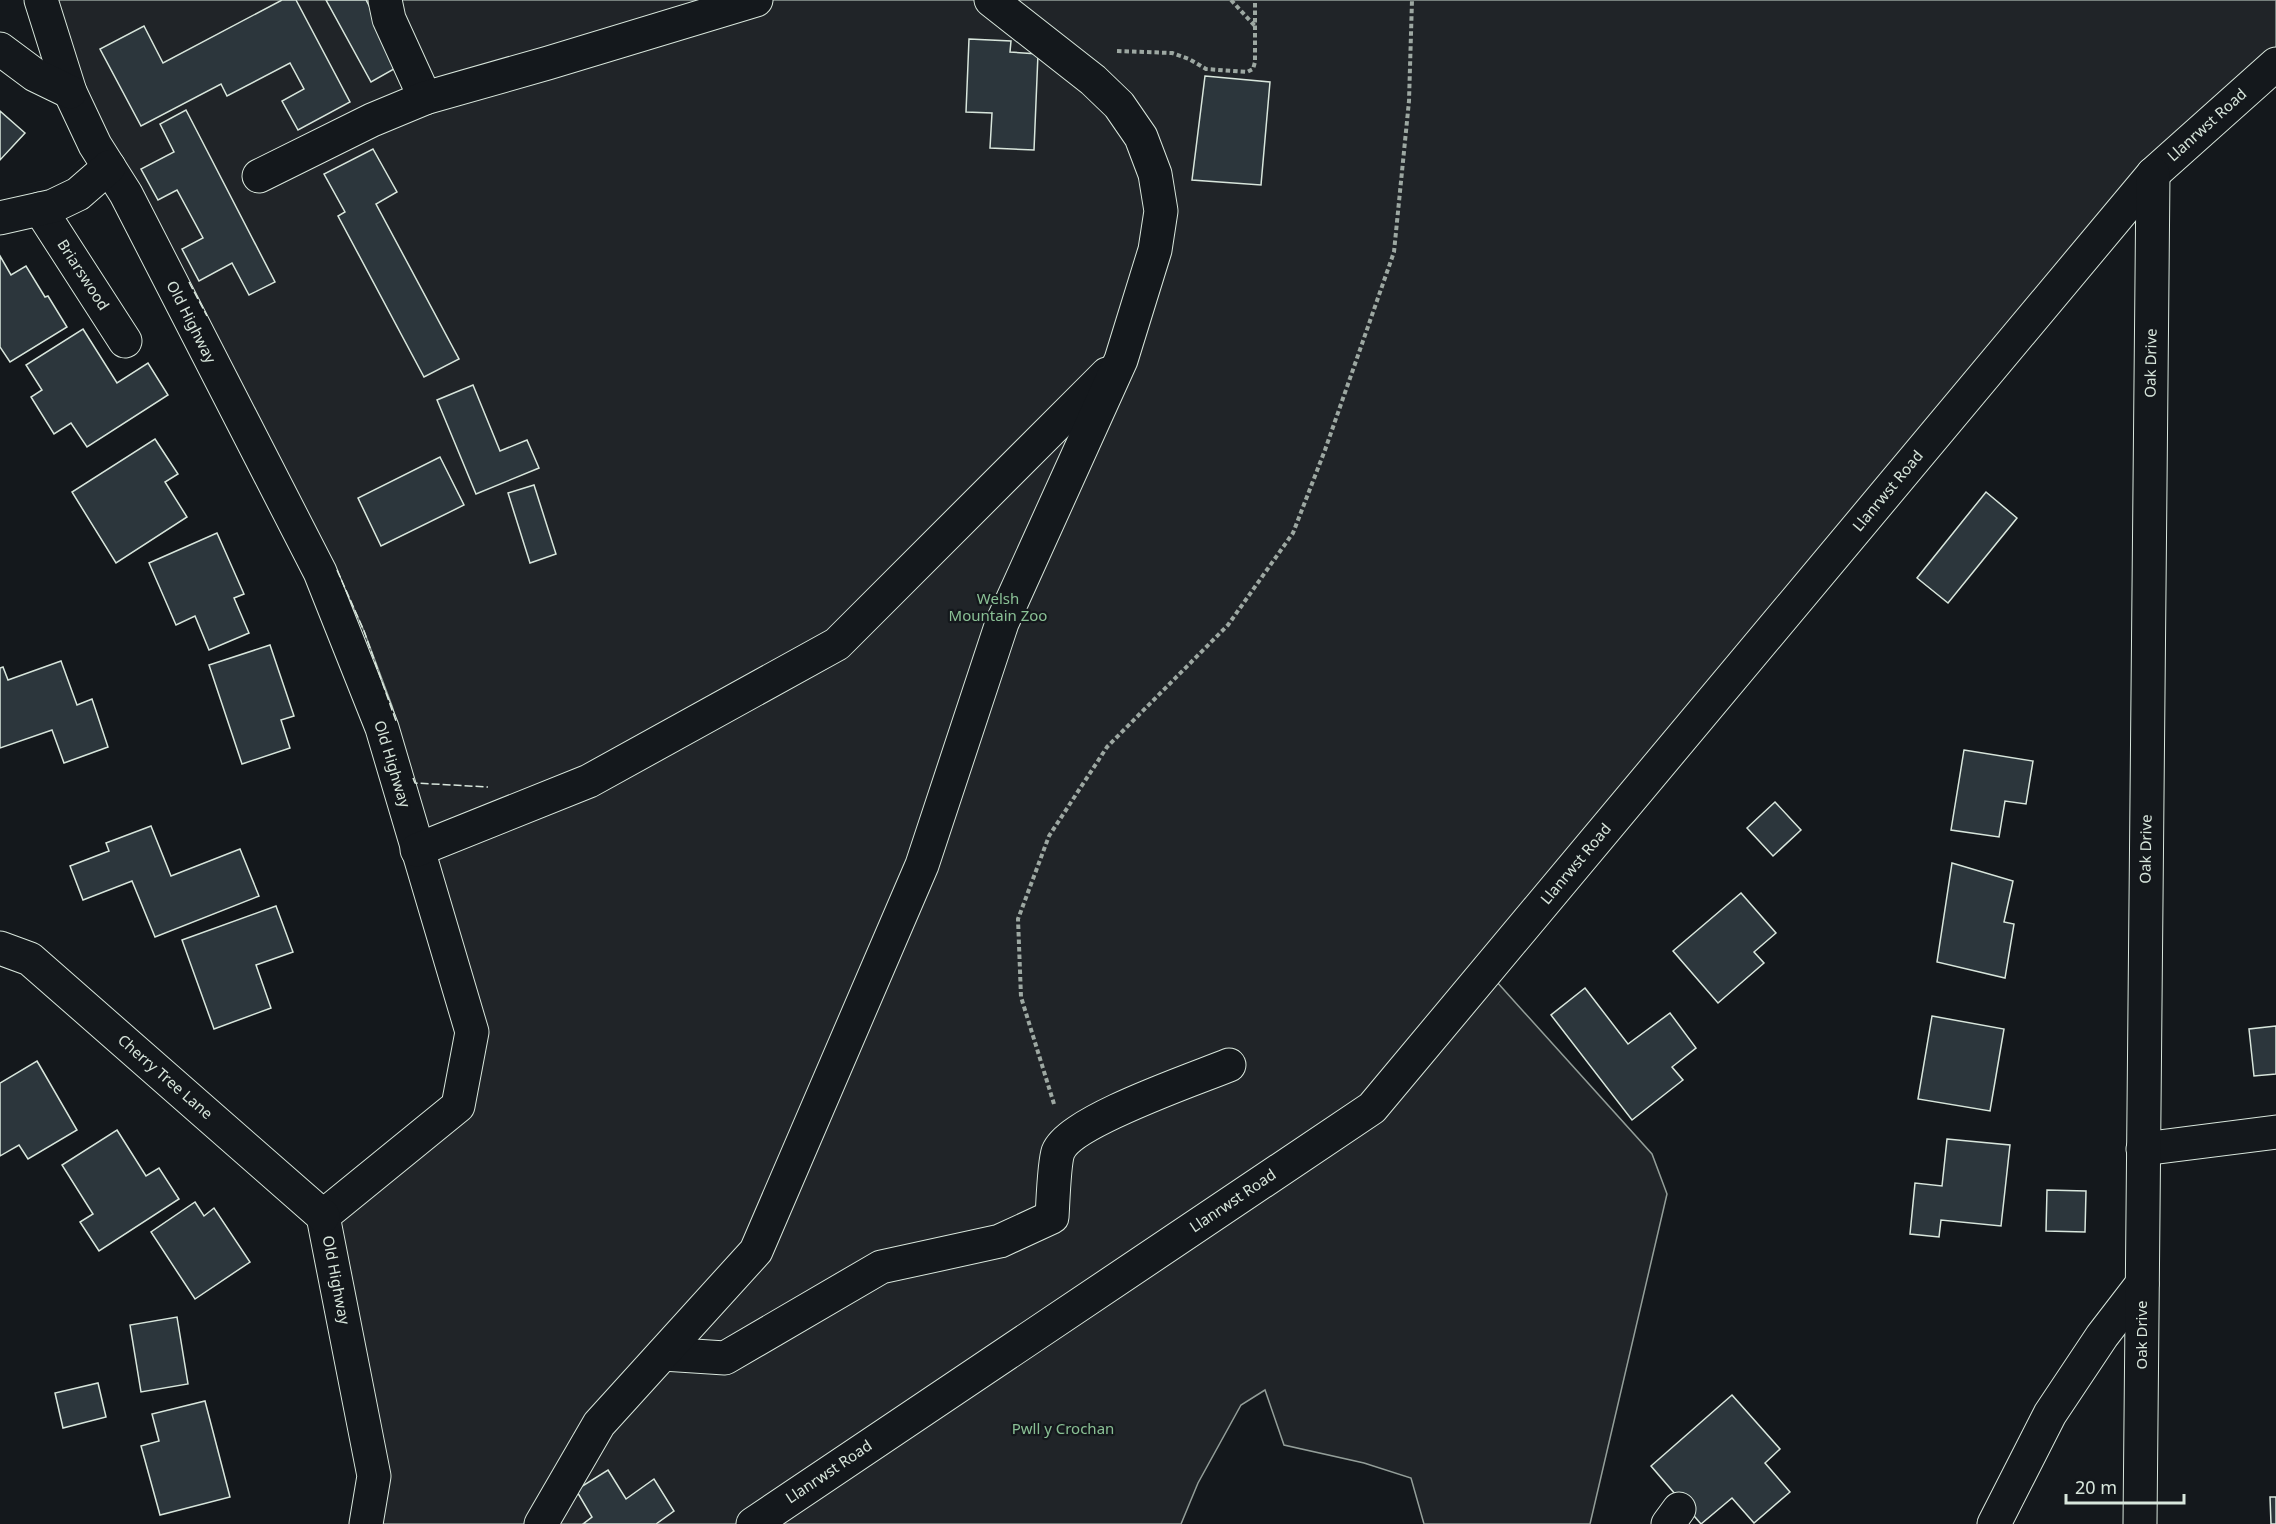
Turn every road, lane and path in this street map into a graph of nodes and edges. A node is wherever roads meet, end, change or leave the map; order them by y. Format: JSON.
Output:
{"nodes":[{"id":1,"x":41,"y":0,"type":"edge"},
{"id":2,"x":385,"y":0,"type":"edge"},
{"id":3,"x":756,"y":0,"type":"edge"},
{"id":4,"x":991,"y":0,"type":"edge"},
{"id":5,"x":1231,"y":0,"type":"edge"},
{"id":6,"x":1255,"y":0,"type":"edge"},
{"id":7,"x":1412,"y":0,"type":"edge"},
{"id":8,"x":1255,"y":27,"type":"junction"},
{"id":9,"x":0,"y":49,"type":"edge"},
{"id":10,"x":1106,"y":51,"type":"dead end"},
{"id":11,"x":2276,"y":64,"type":"edge"},
{"id":12,"x":70,"y":92,"type":"junction"},
{"id":13,"x":425,"y":98,"type":"junction"},
{"id":14,"x":109,"y":167,"type":"junction"},
{"id":15,"x":2152,"y":174,"type":"junction"},
{"id":16,"x":259,"y":177,"type":"dead end"},
{"id":17,"x":40,"y":209,"type":"junction"},
{"id":18,"x":0,"y":218,"type":"edge"},
{"id":19,"x":125,"y":341,"type":"dead end"},
{"id":20,"x":1121,"y":360,"type":"junction"},
{"id":21,"x":417,"y":850,"type":"junction"},
{"id":22,"x":0,"y":948,"type":"edge"},
{"id":23,"x":1229,"y":1065,"type":"dead end"},
{"id":24,"x":2276,"y":1132,"type":"edge"},
{"id":25,"x":1071,"y":1137,"type":"junction"},
{"id":26,"x":2143,"y":1149,"type":"junction"},
{"id":27,"x":323,"y":1216,"type":"junction"},
{"id":28,"x":2142,"y":1284,"type":"junction"},
{"id":29,"x":663,"y":1354,"type":"junction"},
{"id":30,"x":366,"y":1524,"type":"edge"},
{"id":31,"x":541,"y":1524,"type":"edge"},
{"id":32,"x":753,"y":1524,"type":"edge"},
{"id":33,"x":1994,"y":1524,"type":"edge"},
{"id":34,"x":2140,"y":1524,"type":"edge"}],
"edges":[{"from":1,"to":12,"type":"street","name":"Old Highway"},
{"from":2,"to":13,"type":"street"},
{"from":3,"to":13,"type":"street"},
{"from":4,"to":20,"type":"street"},
{"from":5,"to":8,"type":"path"},
{"from":6,"to":8,"type":"path"},
{"from":7,"to":25,"type":"path"},
{"from":8,"to":10,"type":"path"},
{"from":9,"to":12,"type":"street"},
{"from":11,"to":15,"type":"street","name":"Llanrwst Road"},
{"from":12,"to":14,"type":"street","name":"Old Highway"},
{"from":13,"to":16,"type":"street"},
{"from":14,"to":17,"type":"street"},
{"from":14,"to":21,"type":"street","name":"Old Highway"},
{"from":15,"to":26,"type":"street","name":"Oak Drive"},
{"from":15,"to":32,"type":"street","name":"Llanrwst Road"},
{"from":17,"to":18,"type":"street"},
{"from":17,"to":19,"type":"street","name":"Briarswood"},
{"from":20,"to":21,"type":"street"},
{"from":20,"to":29,"type":"street"},
{"from":21,"to":27,"type":"street","name":"Old Highway"},
{"from":22,"to":27,"type":"street","name":"Cherry Tree Lane"},
{"from":23,"to":25,"type":"street"},
{"from":24,"to":26,"type":"street"},
{"from":25,"to":29,"type":"street"},
{"from":26,"to":28,"type":"street","name":"Oak Drive"},
{"from":27,"to":30,"type":"street","name":"Old Highway"},
{"from":28,"to":33,"type":"street"},
{"from":28,"to":34,"type":"street","name":"Oak Drive"},
{"from":29,"to":31,"type":"street"}]}
